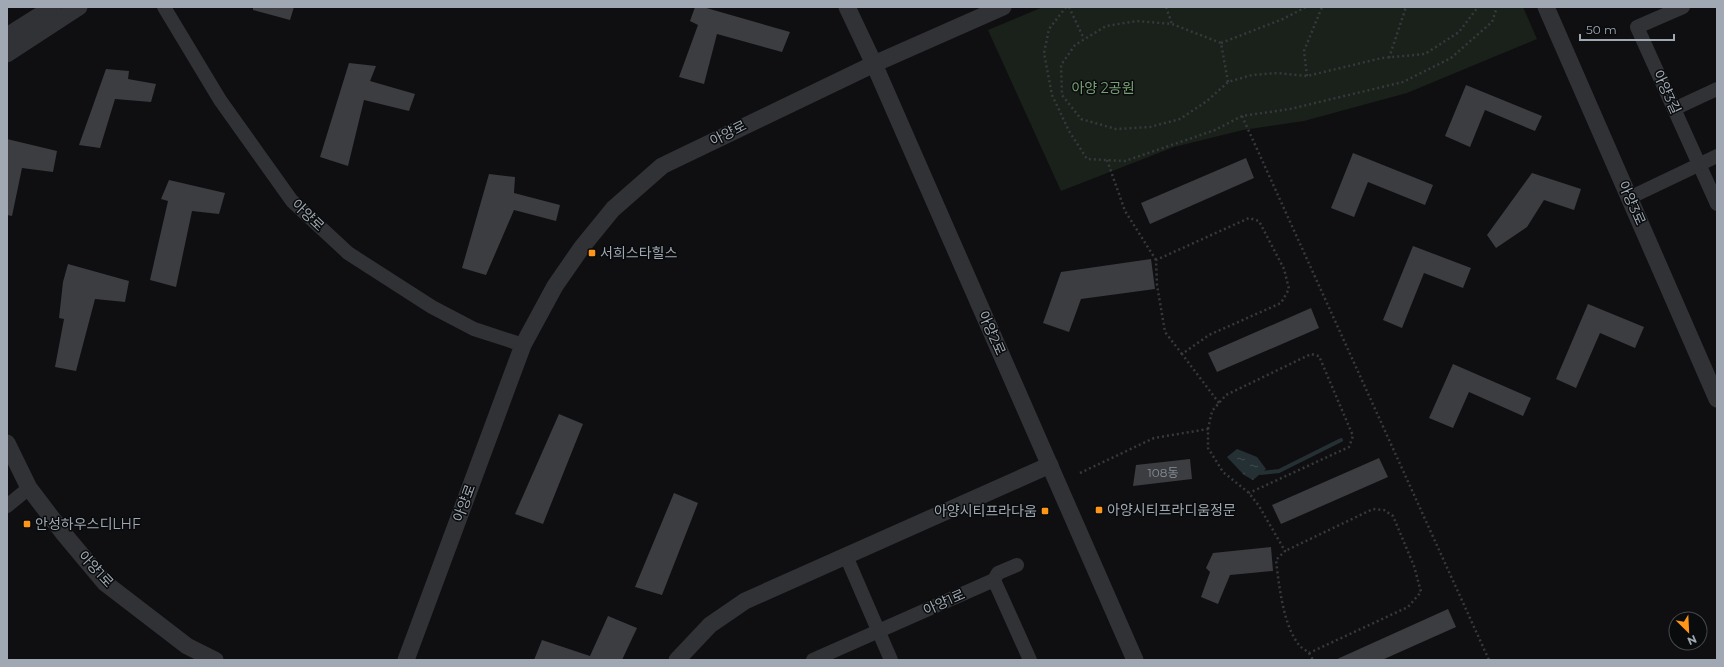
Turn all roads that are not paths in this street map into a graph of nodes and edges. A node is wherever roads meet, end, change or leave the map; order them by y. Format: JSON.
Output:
{"nodes":[{"id":1,"x":53,"y":7,"type":"edge"},
{"id":2,"x":79,"y":7,"type":"edge"},
{"id":3,"x":164,"y":7,"type":"edge"},
{"id":4,"x":847,"y":7,"type":"edge"},
{"id":5,"x":1003,"y":7,"type":"edge"},
{"id":6,"x":1546,"y":7,"type":"edge"},
{"id":7,"x":1683,"y":7,"type":"edge"},
{"id":8,"x":7,"y":36,"type":"edge"},
{"id":9,"x":7,"y":54,"type":"edge"},
{"id":10,"x":874,"y":64,"type":"junction"},
{"id":11,"x":1717,"y":89,"type":"edge"},
{"id":12,"x":1674,"y":109,"type":"junction"},
{"id":13,"x":1717,"y":156,"type":"edge"},
{"id":14,"x":1700,"y":164,"type":"junction"},
{"id":15,"x":1629,"y":198,"type":"junction"},
{"id":16,"x":1717,"y":204,"type":"edge"},
{"id":17,"x":523,"y":345,"type":"junction"},
{"id":18,"x":1717,"y":399,"type":"edge"},
{"id":19,"x":8,"y":446,"type":"edge"},
{"id":20,"x":1050,"y":465,"type":"junction"},
{"id":21,"x":29,"y":488,"type":"junction"},
{"id":22,"x":7,"y":506,"type":"edge"},
{"id":23,"x":846,"y":556,"type":"junction"},
{"id":24,"x":1017,"y":565,"type":"dead end"},
{"id":25,"x":994,"y":580,"type":"junction"},
{"id":26,"x":879,"y":631,"type":"junction"},
{"id":27,"x":215,"y":660,"type":"edge"},
{"id":28,"x":406,"y":660,"type":"edge"},
{"id":29,"x":677,"y":660,"type":"edge"},
{"id":30,"x":813,"y":660,"type":"edge"},
{"id":31,"x":891,"y":660,"type":"edge"},
{"id":32,"x":1030,"y":660,"type":"edge"},
{"id":33,"x":1135,"y":660,"type":"edge"}],
"edges":[{"from":1,"to":8,"type":"street"},
{"from":2,"to":9,"type":"street"},
{"from":3,"to":17,"type":"street","name":"아양로"},
{"from":4,"to":10,"type":"street","name":"아양2로"},
{"from":5,"to":10,"type":"street","name":"아양로"},
{"from":6,"to":15,"type":"street","name":"아양3로"},
{"from":7,"to":12,"type":"street","name":"아양3길"},
{"from":10,"to":17,"type":"street","name":"아양로"},
{"from":10,"to":20,"type":"street","name":"아양2로"},
{"from":11,"to":12,"type":"street"},
{"from":12,"to":14,"type":"street","name":"아양3길"},
{"from":13,"to":14,"type":"street"},
{"from":14,"to":15,"type":"street"},
{"from":14,"to":16,"type":"street","name":"아양3길"},
{"from":15,"to":18,"type":"street","name":"아양3로"},
{"from":17,"to":28,"type":"street","name":"아양로"},
{"from":19,"to":21,"type":"street","name":"아양1로"},
{"from":20,"to":23,"type":"street"},
{"from":20,"to":33,"type":"street","name":"아양2로"},
{"from":21,"to":22,"type":"street"},
{"from":21,"to":27,"type":"street","name":"아양1로"},
{"from":23,"to":26,"type":"street"},
{"from":23,"to":29,"type":"street"},
{"from":24,"to":25,"type":"street","name":"아양1로"},
{"from":25,"to":26,"type":"street","name":"아양1로"},
{"from":25,"to":32,"type":"street"},
{"from":26,"to":30,"type":"street","name":"아양1로"},
{"from":26,"to":31,"type":"street"}]}
